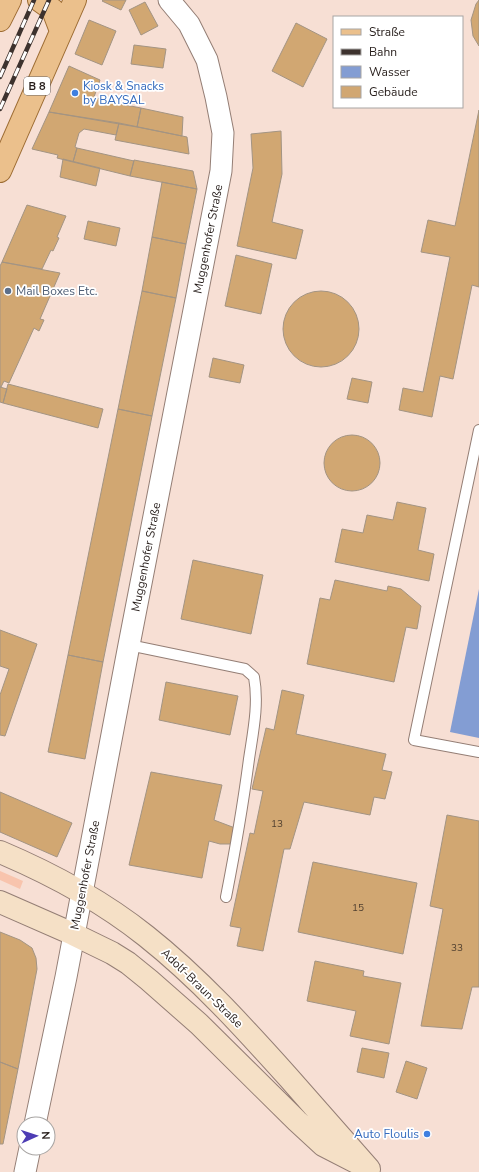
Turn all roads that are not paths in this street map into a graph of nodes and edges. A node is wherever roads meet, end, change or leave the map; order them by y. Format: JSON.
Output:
{"nodes":[{"id":1,"x":10,"y":0,"type":"edge"},
{"id":2,"x":39,"y":0,"type":"edge"},
{"id":3,"x":75,"y":0,"type":"edge"},
{"id":4,"x":169,"y":0,"type":"edge"},
{"id":5,"x":0,"y":20,"type":"edge"},
{"id":6,"x":61,"y":30,"type":"junction"},
{"id":7,"x":0,"y":171,"type":"edge"},
{"id":8,"x":479,"y":430,"type":"edge"},
{"id":9,"x":129,"y":645,"type":"junction"},
{"id":10,"x":479,"y":752,"type":"edge"},
{"id":11,"x":0,"y":852,"type":"edge"},
{"id":12,"x":81,"y":892,"type":"junction"},
{"id":13,"x":226,"y":897,"type":"dead end"},
{"id":14,"x":0,"y":902,"type":"edge"},
{"id":15,"x":73,"y":934,"type":"junction"},
{"id":16,"x":37,"y":1116,"type":"edge"},
{"id":17,"x":28,"y":1156,"type":"edge"},
{"id":18,"x":371,"y":1171,"type":"edge"},
{"id":19,"x":25,"y":1172,"type":"edge"}],
"edges":[{"from":1,"to":5,"type":"main road"},
{"from":2,"to":6,"type":"main road"},
{"from":3,"to":6,"type":"main road","number":"B 8"},
{"from":4,"to":9,"type":"street","name":"Muggenhofer Straße"},
{"from":6,"to":7,"type":"main road","number":"B 8"},
{"from":8,"to":10,"type":"lane"},
{"from":9,"to":12,"type":"street","name":"Muggenhofer Straße"},
{"from":9,"to":13,"type":"lane"},
{"from":11,"to":12,"type":"main road","name":"Adolf-Braun-Straße"},
{"from":12,"to":15,"type":"street","name":"Muggenhofer Straße"},
{"from":12,"to":18,"type":"main road","name":"Adolf-Braun-Straße"},
{"from":14,"to":15,"type":"main road","name":"Adolf-Braun-Straße"},
{"from":15,"to":16,"type":"street","name":"Muggenhofer Straße"},
{"from":15,"to":18,"type":"main road","name":"Adolf-Braun-Straße"},
{"from":17,"to":19,"type":"street"}]}
